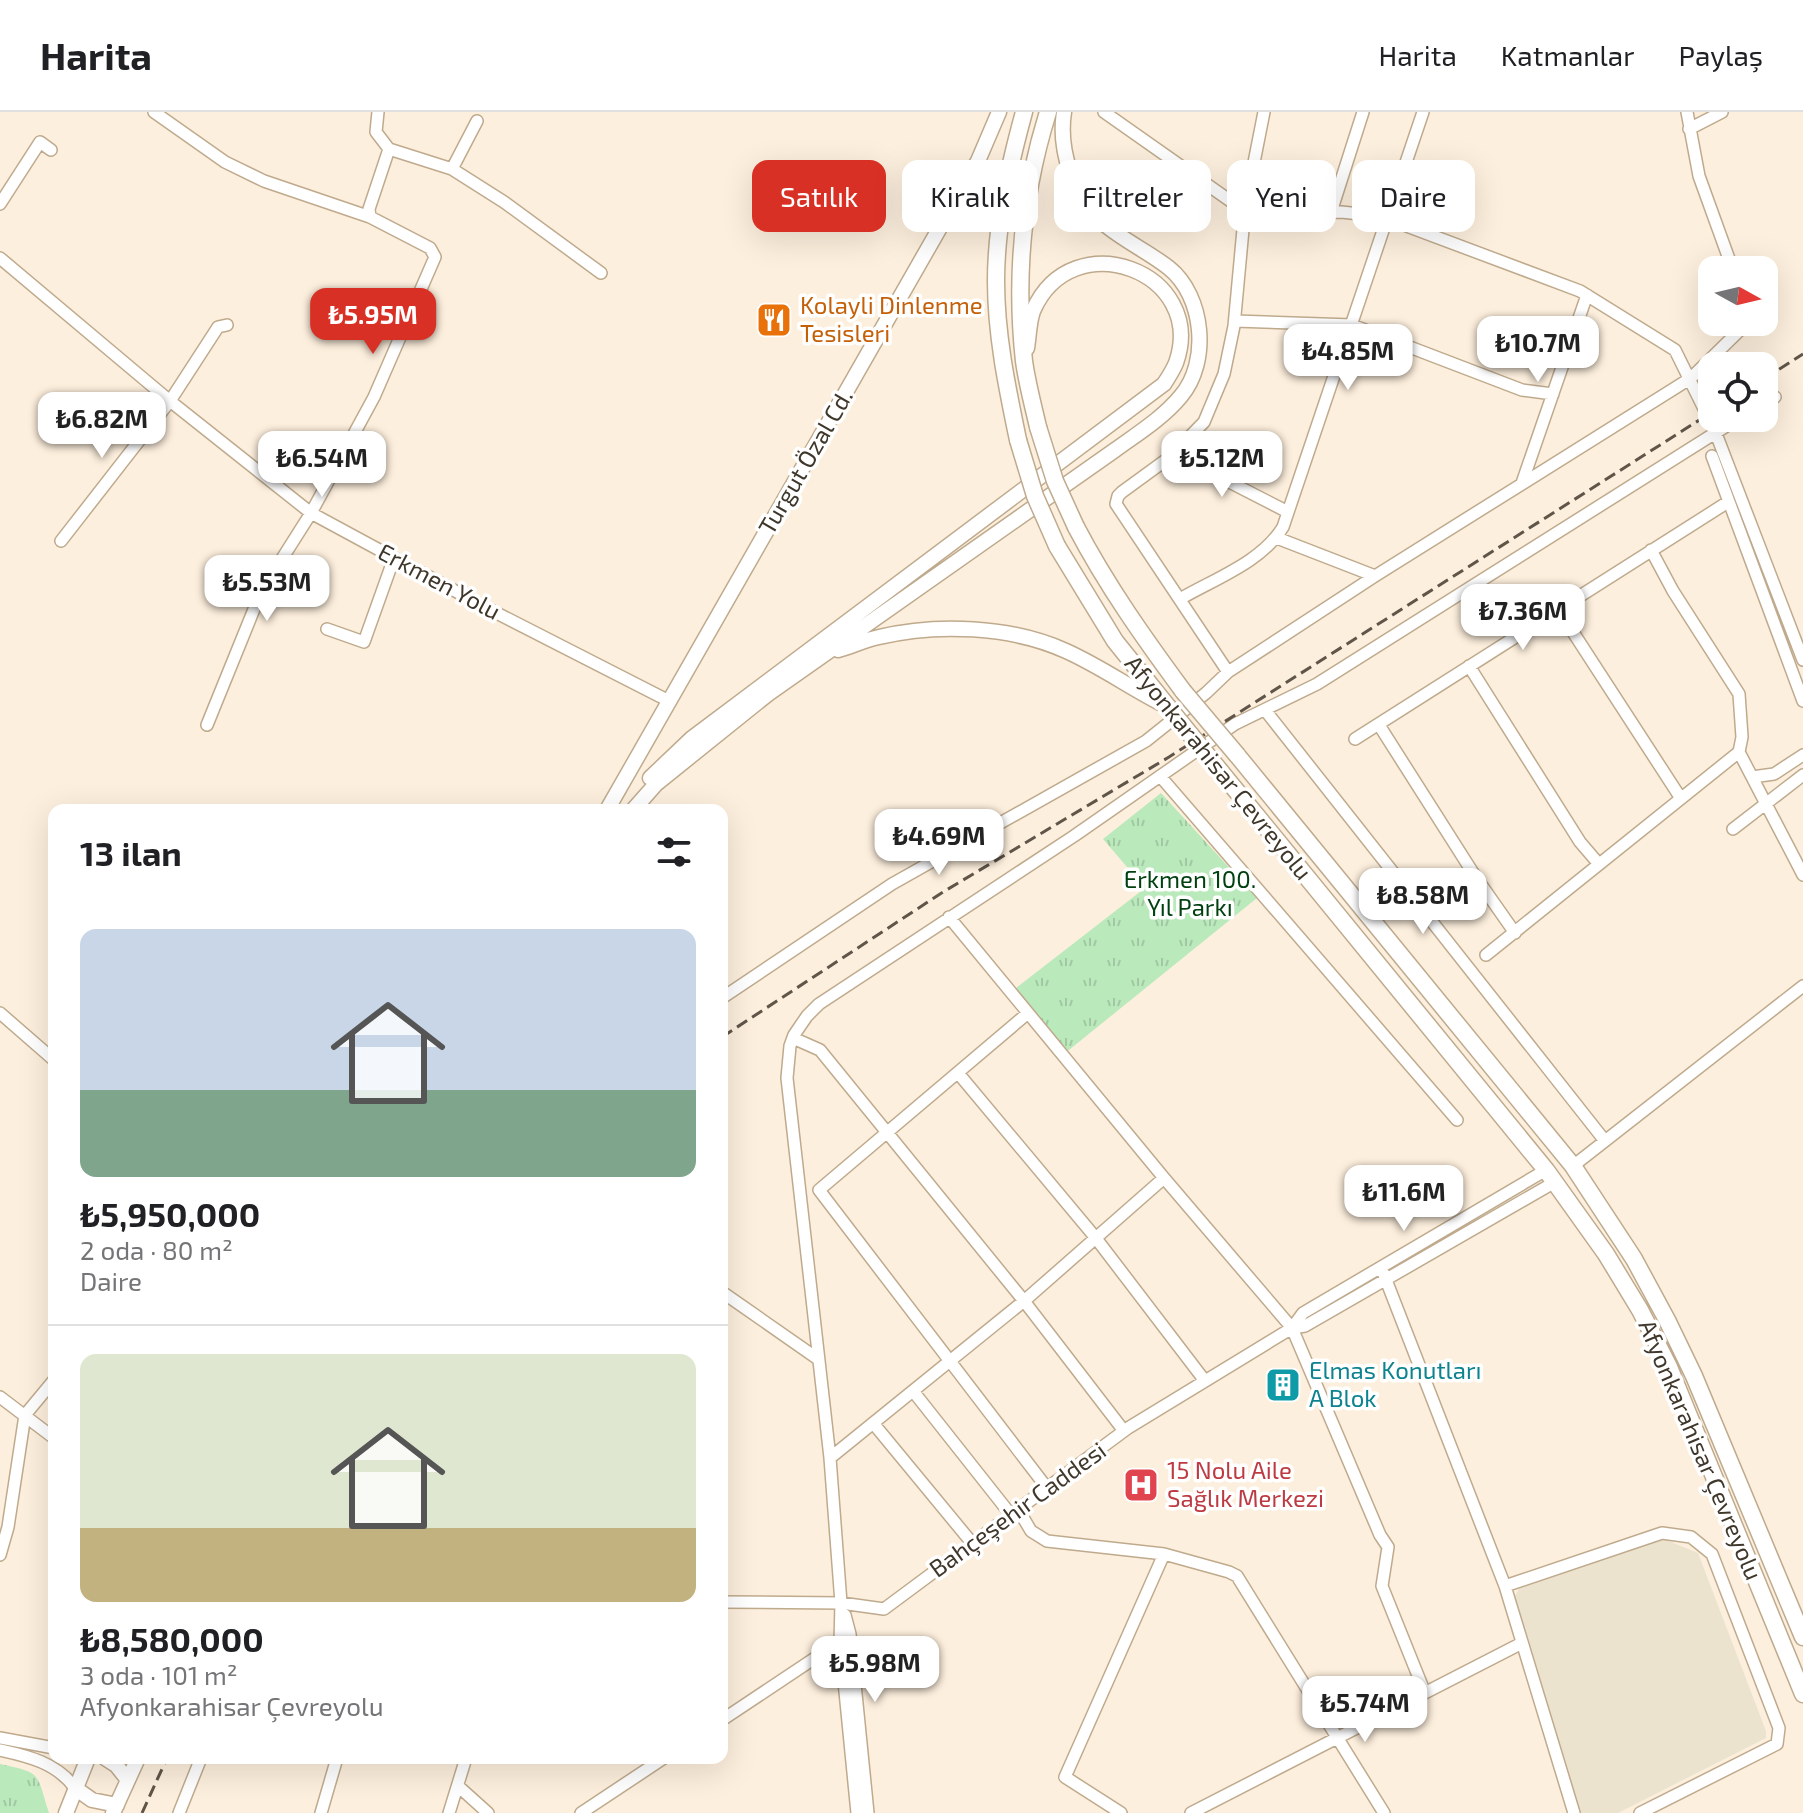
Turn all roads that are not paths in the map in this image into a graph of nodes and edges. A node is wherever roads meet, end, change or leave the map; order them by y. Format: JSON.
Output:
{"nodes":[{"id":1,"x":154,"y":112,"type":"edge"},
{"id":2,"x":378,"y":112,"type":"edge"},
{"id":3,"x":999,"y":112,"type":"edge"},
{"id":4,"x":1024,"y":112,"type":"edge"},
{"id":5,"x":1048,"y":112,"type":"edge"},
{"id":6,"x":1064,"y":112,"type":"edge"},
{"id":7,"x":1104,"y":112,"type":"edge"},
{"id":8,"x":1264,"y":112,"type":"edge"},
{"id":9,"x":1363,"y":112,"type":"edge"},
{"id":10,"x":1423,"y":112,"type":"edge"},
{"id":11,"x":1687,"y":112,"type":"edge"},
{"id":12,"x":1722,"y":112,"type":"edge"},
{"id":13,"x":477,"y":121,"type":"dead end"},
{"id":14,"x":1689,"y":129,"type":"junction"},
{"id":15,"x":389,"y":149,"type":"junction"},
{"id":16,"x":51,"y":150,"type":"dead end"},
{"id":17,"x":1254,"y":160,"type":"edge"},
{"id":18,"x":1407,"y":160,"type":"edge"},
{"id":19,"x":452,"y":169,"type":"junction"},
{"id":20,"x":1336,"y":196,"type":"edge"},
{"id":21,"x":1227,"y":199,"type":"edge"},
{"id":22,"x":0,"y":204,"type":"edge"},
{"id":23,"x":370,"y":217,"type":"junction"},
{"id":24,"x":1243,"y":232,"type":"edge"},
{"id":25,"x":1383,"y":232,"type":"edge"},
{"id":26,"x":1421,"y":232,"type":"edge"},
{"id":27,"x":1727,"y":256,"type":"edge"},
{"id":28,"x":0,"y":258,"type":"edge"},
{"id":29,"x":601,"y":273,"type":"dead end"},
{"id":30,"x":1587,"y":295,"type":"junction"},
{"id":31,"x":1235,"y":321,"type":"junction"},
{"id":32,"x":227,"y":325,"type":"dead end"},
{"id":33,"x":1352,"y":325,"type":"junction"},
{"id":34,"x":1734,"y":336,"type":"edge"},
{"id":35,"x":1024,"y":364,"type":"junction"},
{"id":36,"x":1691,"y":378,"type":"junction"},
{"id":37,"x":1698,"y":393,"type":"edge"},
{"id":38,"x":1553,"y":394,"type":"junction"},
{"id":39,"x":170,"y":401,"type":"junction"},
{"id":40,"x":1713,"y":432,"type":"edge"},
{"id":41,"x":1715,"y":432,"type":"edge"},
{"id":42,"x":1173,"y":453,"type":"junction"},
{"id":43,"x":1712,"y":456,"type":"dead end"},
{"id":44,"x":1522,"y":484,"type":"junction"},
{"id":45,"x":1728,"y":502,"type":"junction"},
{"id":46,"x":1288,"y":512,"type":"junction"},
{"id":47,"x":311,"y":513,"type":"junction"},
{"id":48,"x":1277,"y":538,"type":"junction"},
{"id":49,"x":61,"y":541,"type":"dead end"},
{"id":50,"x":1651,"y":550,"type":"junction"},
{"id":51,"x":394,"y":558,"type":"junction"},
{"id":52,"x":1375,"y":576,"type":"junction"},
{"id":53,"x":1180,"y":599,"type":"junction"},
{"id":54,"x":1558,"y":609,"type":"junction"},
{"id":55,"x":327,"y":629,"type":"dead end"},
{"id":56,"x":826,"y":653,"type":"junction"},
{"id":57,"x":1803,"y":660,"type":"edge"},
{"id":58,"x":1469,"y":666,"type":"junction"},
{"id":59,"x":1228,"y":672,"type":"junction"},
{"id":60,"x":669,"y":701,"type":"junction"},
{"id":61,"x":1803,"y":701,"type":"edge"},
{"id":62,"x":1168,"y":707,"type":"junction"},
{"id":63,"x":1265,"y":710,"type":"junction"},
{"id":64,"x":207,"y":725,"type":"dead end"},
{"id":65,"x":1379,"y":725,"type":"junction"},
{"id":66,"x":1355,"y":739,"type":"dead end"},
{"id":67,"x":1739,"y":752,"type":"junction"},
{"id":68,"x":1803,"y":755,"type":"edge"},
{"id":69,"x":1803,"y":775,"type":"edge"},
{"id":70,"x":1160,"y":776,"type":"junction"},
{"id":71,"x":1752,"y":777,"type":"junction"},
{"id":72,"x":1680,"y":797,"type":"junction"},
{"id":73,"x":610,"y":804,"type":"edge"},
{"id":74,"x":627,"y":804,"type":"edge"},
{"id":75,"x":638,"y":804,"type":"edge"},
{"id":76,"x":1766,"y":804,"type":"junction"},
{"id":77,"x":1733,"y":829,"type":"dead end"},
{"id":78,"x":1598,"y":863,"type":"junction"},
{"id":79,"x":1803,"y":875,"type":"edge"},
{"id":80,"x":949,"y":917,"type":"junction"},
{"id":81,"x":1515,"y":933,"type":"junction"},
{"id":82,"x":1486,"y":955,"type":"dead end"},
{"id":83,"x":1803,"y":986,"type":"edge"},
{"id":84,"x":728,"y":994,"type":"edge"},
{"id":85,"x":0,"y":1013,"type":"edge"},
{"id":86,"x":1028,"y":1013,"type":"junction"},
{"id":87,"x":793,"y":1038,"type":"junction"},
{"id":88,"x":48,"y":1055,"type":"edge"},
{"id":89,"x":958,"y":1073,"type":"junction"},
{"id":90,"x":1457,"y":1120,"type":"dead end"},
{"id":91,"x":887,"y":1133,"type":"junction"},
{"id":92,"x":1605,"y":1141,"type":"junction"},
{"id":93,"x":1573,"y":1166,"type":"junction"},
{"id":94,"x":1550,"y":1176,"type":"junction"},
{"id":95,"x":1164,"y":1178,"type":"junction"},
{"id":96,"x":1095,"y":1237,"type":"junction"},
{"id":97,"x":1381,"y":1267,"type":"junction"},
{"id":98,"x":1386,"y":1280,"type":"junction"},
{"id":99,"x":728,"y":1296,"type":"edge"},
{"id":100,"x":1024,"y":1301,"type":"junction"},
{"id":101,"x":1292,"y":1328,"type":"junction"},
{"id":102,"x":818,"y":1359,"type":"junction"},
{"id":103,"x":950,"y":1361,"type":"junction"},
{"id":104,"x":1205,"y":1381,"type":"junction"},
{"id":105,"x":48,"y":1387,"type":"edge"},
{"id":106,"x":913,"y":1391,"type":"junction"},
{"id":107,"x":0,"y":1397,"type":"edge"},
{"id":108,"x":25,"y":1415,"type":"junction"},
{"id":109,"x":873,"y":1423,"type":"junction"},
{"id":110,"x":1124,"y":1431,"type":"junction"},
{"id":111,"x":48,"y":1433,"type":"edge"},
{"id":112,"x":830,"y":1458,"type":"junction"},
{"id":113,"x":1047,"y":1488,"type":"junction"},
{"id":114,"x":1014,"y":1512,"type":"junction"},
{"id":115,"x":972,"y":1543,"type":"junction"},
{"id":116,"x":1164,"y":1554,"type":"junction"},
{"id":117,"x":0,"y":1555,"type":"edge"},
{"id":118,"x":1505,"y":1586,"type":"junction"},
{"id":119,"x":728,"y":1602,"type":"edge"},
{"id":120,"x":841,"y":1603,"type":"junction"},
{"id":121,"x":1803,"y":1637,"type":"edge"},
{"id":122,"x":845,"y":1638,"type":"junction"},
{"id":123,"x":1522,"y":1643,"type":"junction"},
{"id":124,"x":1425,"y":1693,"type":"junction"},
{"id":125,"x":1803,"y":1694,"type":"edge"},
{"id":126,"x":728,"y":1716,"type":"edge"},
{"id":127,"x":0,"y":1738,"type":"edge"},
{"id":128,"x":1337,"y":1739,"type":"junction"},
{"id":129,"x":48,"y":1747,"type":"edge"},
{"id":130,"x":0,"y":1750,"type":"edge"},
{"id":131,"x":85,"y":1764,"type":"edge"},
{"id":132,"x":114,"y":1764,"type":"edge"},
{"id":133,"x":135,"y":1764,"type":"edge"},
{"id":134,"x":199,"y":1764,"type":"edge"},
{"id":135,"x":335,"y":1764,"type":"edge"},
{"id":136,"x":464,"y":1764,"type":"edge"},
{"id":137,"x":650,"y":1764,"type":"edge"},
{"id":138,"x":128,"y":1780,"type":"junction"},
{"id":139,"x":458,"y":1786,"type":"junction"},
{"id":140,"x":75,"y":1788,"type":"junction"},
{"id":141,"x":115,"y":1809,"type":"edge"},
{"id":142,"x":66,"y":1813,"type":"edge"},
{"id":143,"x":179,"y":1813,"type":"edge"},
{"id":144,"x":321,"y":1813,"type":"edge"},
{"id":145,"x":449,"y":1813,"type":"edge"},
{"id":146,"x":488,"y":1813,"type":"edge"},
{"id":147,"x":581,"y":1813,"type":"edge"},
{"id":148,"x":857,"y":1813,"type":"edge"},
{"id":149,"x":868,"y":1813,"type":"edge"},
{"id":150,"x":1121,"y":1813,"type":"edge"},
{"id":151,"x":1191,"y":1813,"type":"edge"},
{"id":152,"x":1384,"y":1813,"type":"edge"},
{"id":153,"x":1574,"y":1813,"type":"edge"},
{"id":154,"x":1640,"y":1813,"type":"edge"}],
"edges":[{"from":1,"to":23,"type":"street"},
{"from":2,"to":15,"type":"street"},
{"from":3,"to":60,"type":"main road","name":"Turgut Özal Cd."},
{"from":4,"to":62,"type":"highway","name":"Afyonkarahisar Çevreyolu","bridge":true},
{"from":5,"to":35,"type":"highway","name":"Afyonkarahisar Çevreyolu"},
{"from":6,"to":56,"type":"main road"},
{"from":7,"to":21,"type":"street"},
{"from":8,"to":17,"type":"street"},
{"from":9,"to":20,"type":"street"},
{"from":10,"to":18,"type":"street"},
{"from":11,"to":14,"type":"street"},
{"from":12,"to":14,"type":"street"},
{"from":13,"to":19,"type":"street"},
{"from":14,"to":27,"type":"street"},
{"from":15,"to":19,"type":"street"},
{"from":15,"to":23,"type":"street"},
{"from":16,"to":22,"type":"street"},
{"from":19,"to":29,"type":"street"},
{"from":23,"to":47,"type":"street"},
{"from":24,"to":31,"type":"street"},
{"from":25,"to":33,"type":"street"},
{"from":26,"to":30,"type":"street"},
{"from":28,"to":39,"type":"street","name":"Erkmen Yolu"},
{"from":30,"to":36,"type":"street"},
{"from":30,"to":38,"type":"street"},
{"from":31,"to":33,"type":"street"},
{"from":31,"to":42,"type":"street"},
{"from":32,"to":39,"type":"street"},
{"from":33,"to":38,"type":"street"},
{"from":33,"to":46,"type":"street"},
{"from":34,"to":36,"type":"street"},
{"from":35,"to":74,"type":"main road"},
{"from":35,"to":93,"type":"highway","name":"Afyonkarahisar Çevreyolu","bridge":true},
{"from":36,"to":37,"type":"street"},
{"from":36,"to":44,"type":"street"},
{"from":38,"to":44,"type":"street"},
{"from":39,"to":47,"type":"street","name":"Erkmen Yolu"},
{"from":39,"to":49,"type":"street"},
{"from":40,"to":63,"type":"street"},
{"from":41,"to":57,"type":"street"},
{"from":42,"to":46,"type":"street"},
{"from":42,"to":53,"type":"street"},
{"from":43,"to":45,"type":"street"},
{"from":44,"to":52,"type":"street"},
{"from":45,"to":50,"type":"street"},
{"from":45,"to":61,"type":"street"},
{"from":46,"to":48,"type":"street"},
{"from":47,"to":51,"type":"street","name":"Erkmen Yolu"},
{"from":47,"to":64,"type":"street"},
{"from":48,"to":52,"type":"street"},
{"from":48,"to":53,"type":"street"},
{"from":50,"to":54,"type":"street"},
{"from":50,"to":67,"type":"street"},
{"from":51,"to":55,"type":"street"},
{"from":51,"to":60,"type":"street","name":"Erkmen Yolu"},
{"from":52,"to":59,"type":"street"},
{"from":53,"to":59,"type":"street"},
{"from":54,"to":58,"type":"street"},
{"from":54,"to":72,"type":"street"},
{"from":56,"to":62,"type":"main road"},
{"from":56,"to":75,"type":"main road"},
{"from":58,"to":65,"type":"street"},
{"from":58,"to":78,"type":"street"},
{"from":59,"to":84,"type":"street"},
{"from":60,"to":73,"type":"main road","name":"Turgut Özal Cd."},
{"from":62,"to":94,"type":"highway","name":"Afyonkarahisar Çevreyolu","bridge":true},
{"from":63,"to":70,"type":"street"},
{"from":63,"to":92,"type":"street"},
{"from":65,"to":66,"type":"street"},
{"from":65,"to":81,"type":"street"},
{"from":67,"to":71,"type":"street"},
{"from":67,"to":72,"type":"street"},
{"from":68,"to":71,"type":"street"},
{"from":69,"to":76,"type":"street"},
{"from":70,"to":80,"type":"street"},
{"from":70,"to":90,"type":"street"},
{"from":71,"to":76,"type":"street"},
{"from":72,"to":78,"type":"street"},
{"from":76,"to":77,"type":"street"},
{"from":76,"to":79,"type":"street"},
{"from":78,"to":81,"type":"street"},
{"from":80,"to":86,"type":"street"},
{"from":80,"to":87,"type":"street"},
{"from":81,"to":82,"type":"street"},
{"from":83,"to":92,"type":"street"},
{"from":85,"to":88,"type":"street"},
{"from":86,"to":89,"type":"street"},
{"from":86,"to":95,"type":"street"},
{"from":87,"to":91,"type":"street"},
{"from":87,"to":102,"type":"street"},
{"from":89,"to":91,"type":"street"},
{"from":89,"to":96,"type":"street"},
{"from":91,"to":100,"type":"street"},
{"from":91,"to":103,"type":"street"},
{"from":92,"to":93,"type":"street"},
{"from":93,"to":121,"type":"highway","name":"Afyonkarahisar Çevreyolu"},
{"from":94,"to":97,"type":"street","name":"Bahçeşehir Caddesi"},
{"from":94,"to":98,"type":"street","name":"Bahçeşehir Caddesi"},
{"from":94,"to":125,"type":"highway","name":"Afyonkarahisar Çevreyolu"},
{"from":95,"to":96,"type":"street"},
{"from":95,"to":101,"type":"street"},
{"from":96,"to":100,"type":"street"},
{"from":96,"to":104,"type":"street"},
{"from":97,"to":98,"type":"street"},
{"from":97,"to":101,"type":"street","name":"Bahçeşehir Caddesi"},
{"from":98,"to":101,"type":"street","name":"Bahçeşehir Caddesi"},
{"from":98,"to":118,"type":"street"},
{"from":99,"to":102,"type":"street"},
{"from":100,"to":103,"type":"street"},
{"from":100,"to":110,"type":"street"},
{"from":101,"to":104,"type":"street","name":"Bahçeşehir Caddesi"},
{"from":101,"to":124,"type":"street"},
{"from":102,"to":112,"type":"street"},
{"from":103,"to":106,"type":"street"},
{"from":103,"to":113,"type":"street"},
{"from":104,"to":110,"type":"street","name":"Bahçeşehir Caddesi"},
{"from":105,"to":108,"type":"street"},
{"from":106,"to":109,"type":"street"},
{"from":106,"to":114,"type":"street"},
{"from":107,"to":108,"type":"street"},
{"from":108,"to":111,"type":"street"},
{"from":108,"to":117,"type":"street"},
{"from":109,"to":112,"type":"street"},
{"from":109,"to":115,"type":"street"},
{"from":110,"to":113,"type":"street","name":"Bahçeşehir Caddesi"},
{"from":112,"to":120,"type":"street"},
{"from":113,"to":114,"type":"street","name":"Bahçeşehir Caddesi"},
{"from":114,"to":115,"type":"street","name":"Bahçeşehir Caddesi"},
{"from":114,"to":116,"type":"street"},
{"from":115,"to":120,"type":"street","name":"Bahçeşehir Caddesi"},
{"from":116,"to":128,"type":"street"},
{"from":116,"to":150,"type":"street"},
{"from":118,"to":123,"type":"street"},
{"from":118,"to":154,"type":"street"},
{"from":119,"to":120,"type":"street","name":"Bahçeşehir Caddesi"},
{"from":120,"to":122,"type":"street"},
{"from":122,"to":126,"type":"street"},
{"from":122,"to":148,"type":"street"},
{"from":122,"to":149,"type":"street"},
{"from":123,"to":124,"type":"street"},
{"from":123,"to":153,"type":"street"},
{"from":124,"to":128,"type":"street"},
{"from":127,"to":129,"type":"street"},
{"from":128,"to":151,"type":"street"},
{"from":128,"to":152,"type":"street"},
{"from":130,"to":140,"type":"street"},
{"from":131,"to":140,"type":"main road"},
{"from":132,"to":138,"type":"main road"},
{"from":133,"to":138,"type":"main road"},
{"from":134,"to":143,"type":"street"},
{"from":135,"to":144,"type":"street"},
{"from":136,"to":139,"type":"street"},
{"from":137,"to":147,"type":"street"},
{"from":138,"to":141,"type":"main road"},
{"from":139,"to":145,"type":"street"},
{"from":139,"to":146,"type":"street"},
{"from":140,"to":141,"type":"main road"},
{"from":140,"to":142,"type":"main road"}]}
